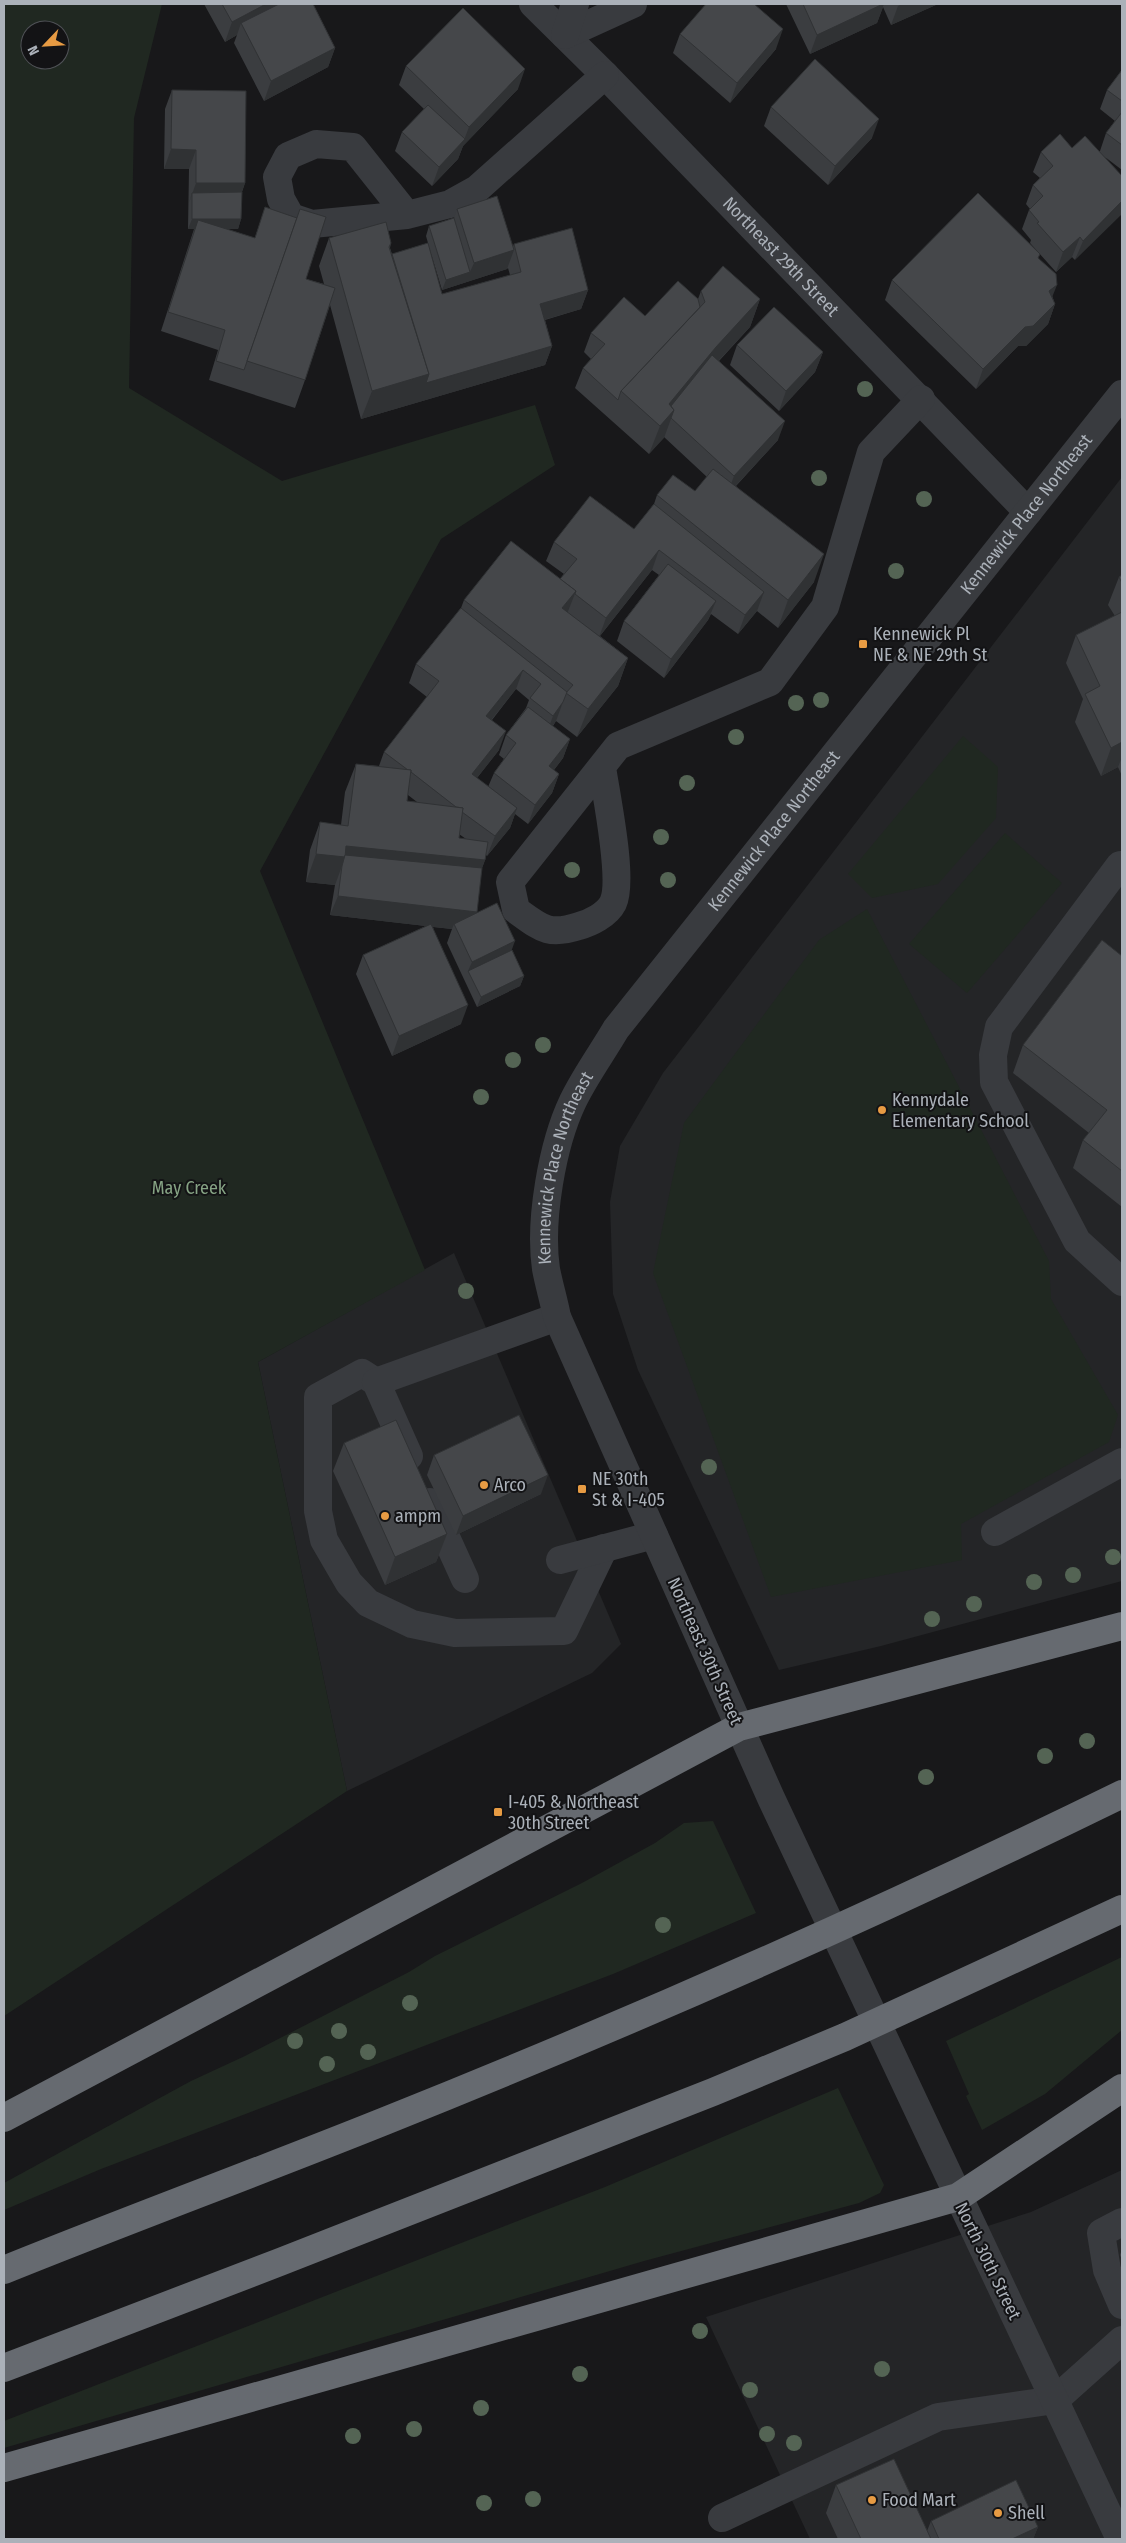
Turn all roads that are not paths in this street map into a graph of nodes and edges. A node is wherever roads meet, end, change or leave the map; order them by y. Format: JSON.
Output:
{"nodes":[{"id":1,"x":532,"y":4,"type":"edge"},
{"id":2,"x":575,"y":4,"type":"edge"},
{"id":3,"x":634,"y":4,"type":"edge"},
{"id":4,"x":565,"y":35,"type":"junction"},
{"id":5,"x":605,"y":75,"type":"junction"},
{"id":6,"x":407,"y":216,"type":"dead end"},
{"id":7,"x":1122,"y":394,"type":"edge"},
{"id":8,"x":921,"y":399,"type":"junction"},
{"id":9,"x":1028,"y":512,"type":"junction"},
{"id":10,"x":602,"y":766,"type":"junction"},
{"id":11,"x":1120,"y":865,"type":"dead end"},
{"id":12,"x":1122,"y":1282,"type":"edge"},
{"id":13,"x":557,"y":1317,"type":"junction"},
{"id":14,"x":376,"y":1382,"type":"junction"},
{"id":15,"x":1122,"y":1462,"type":"edge"},
{"id":16,"x":995,"y":1532,"type":"dead end"},
{"id":17,"x":654,"y":1535,"type":"junction"},
{"id":18,"x":604,"y":1548,"type":"junction"},
{"id":19,"x":560,"y":1560,"type":"dead end"},
{"id":20,"x":465,"y":1579,"type":"dead end"},
{"id":21,"x":1122,"y":1626,"type":"edge"},
{"id":22,"x":739,"y":1726,"type":"junction"},
{"id":23,"x":1122,"y":1794,"type":"edge"},
{"id":24,"x":1122,"y":1909,"type":"edge"},
{"id":25,"x":858,"y":1982,"type":"joint"},
{"id":26,"x":1122,"y":2088,"type":"edge"},
{"id":27,"x":4,"y":2118,"type":"edge"},
{"id":28,"x":958,"y":2197,"type":"junction"},
{"id":29,"x":1122,"y":2222,"type":"edge"},
{"id":30,"x":4,"y":2270,"type":"edge"},
{"id":31,"x":1122,"y":2305,"type":"edge"},
{"id":32,"x":1122,"y":2340,"type":"edge"},
{"id":33,"x":4,"y":2368,"type":"edge"},
{"id":34,"x":1055,"y":2400,"type":"junction"},
{"id":35,"x":4,"y":2468,"type":"edge"},
{"id":36,"x":722,"y":2518,"type":"dead end"},
{"id":37,"x":1118,"y":2524,"type":"edge"}],
"edges":[{"from":1,"to":4,"type":"street","name":"Northeast 29th Street"},
{"from":2,"to":4,"type":"street"},
{"from":3,"to":4,"type":"street"},
{"from":4,"to":5,"type":"street","name":"Northeast 29th Street"},
{"from":5,"to":6,"type":"street"},
{"from":5,"to":8,"type":"street","name":"Northeast 29th Street"},
{"from":7,"to":9,"type":"street","name":"Kennewick Place Northeast"},
{"from":8,"to":9,"type":"street","name":"Northeast 29th Street"},
{"from":8,"to":10,"type":"street"},
{"from":9,"to":13,"type":"street","name":"Kennewick Place Northeast"},
{"from":10,"to":10,"type":"street"},
{"from":11,"to":12,"type":"street"},
{"from":13,"to":14,"type":"street"},
{"from":13,"to":17,"type":"street","name":"Northeast 30th Street"},
{"from":14,"to":18,"type":"street"},
{"from":14,"to":20,"type":"street"},
{"from":15,"to":16,"type":"street"},
{"from":17,"to":18,"type":"street"},
{"from":17,"to":22,"type":"street","name":"Northeast 30th Street"},
{"from":18,"to":19,"type":"street"},
{"from":21,"to":22,"type":"highway"},
{"from":22,"to":25,"type":"street","name":"Northeast 30th Street"},
{"from":22,"to":27,"type":"highway"},
{"from":23,"to":30,"type":"highway"},
{"from":24,"to":33,"type":"highway"},
{"from":25,"to":28,"type":"street","name":"North 30th Street"},
{"from":26,"to":28,"type":"highway"},
{"from":28,"to":34,"type":"street","name":"North 30th Street"},
{"from":28,"to":35,"type":"highway"},
{"from":29,"to":31,"type":"street"},
{"from":32,"to":34,"type":"street"},
{"from":34,"to":36,"type":"street"},
{"from":34,"to":37,"type":"street","name":"North 30th Street"}]}
